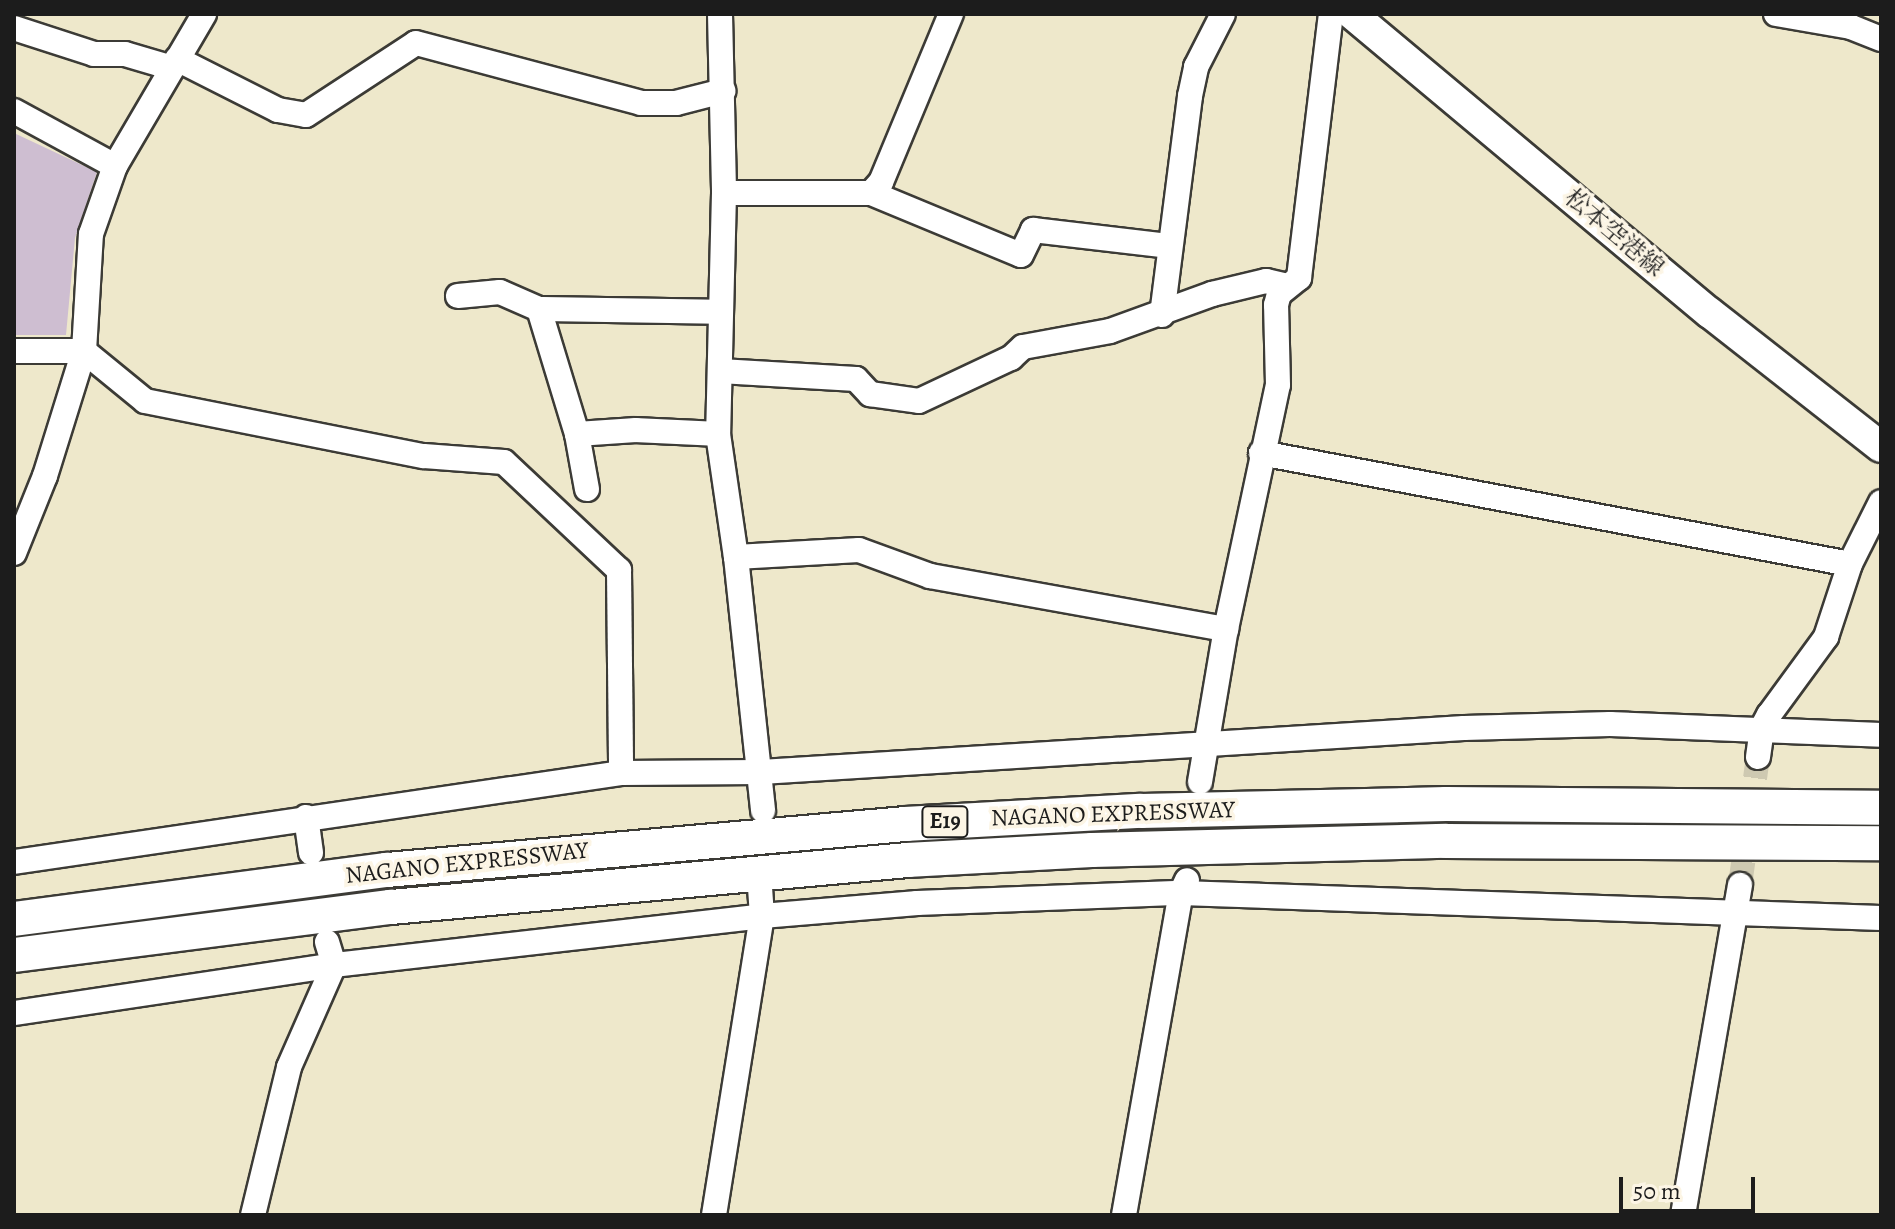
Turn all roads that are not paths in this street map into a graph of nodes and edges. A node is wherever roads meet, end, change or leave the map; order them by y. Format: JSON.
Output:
{"nodes":[{"id":1,"x":204,"y":14,"type":"edge"},
{"id":2,"x":720,"y":14,"type":"edge"},
{"id":3,"x":951,"y":14,"type":"edge"},
{"id":4,"x":1223,"y":14,"type":"edge"},
{"id":5,"x":1331,"y":14,"type":"edge"},
{"id":6,"x":1352,"y":14,"type":"edge"},
{"id":7,"x":1776,"y":14,"type":"edge"},
{"id":8,"x":1853,"y":21,"type":"edge"},
{"id":9,"x":14,"y":28,"type":"edge"},
{"id":10,"x":1881,"y":39,"type":"edge"},
{"id":11,"x":173,"y":63,"type":"junction"},
{"id":12,"x":723,"y":91,"type":"junction"},
{"id":13,"x":14,"y":111,"type":"edge"},
{"id":14,"x":115,"y":166,"type":"junction"},
{"id":15,"x":724,"y":193,"type":"junction"},
{"id":16,"x":871,"y":193,"type":"junction"},
{"id":17,"x":1170,"y":246,"type":"junction"},
{"id":18,"x":1287,"y":286,"type":"junction"},
{"id":19,"x":458,"y":296,"type":"dead end"},
{"id":20,"x":539,"y":309,"type":"junction"},
{"id":21,"x":721,"y":312,"type":"junction"},
{"id":22,"x":1162,"y":315,"type":"junction"},
{"id":23,"x":14,"y":351,"type":"edge"},
{"id":24,"x":84,"y":351,"type":"junction"},
{"id":25,"x":720,"y":371,"type":"junction"},
{"id":26,"x":577,"y":434,"type":"junction"},
{"id":27,"x":718,"y":434,"type":"junction"},
{"id":28,"x":1881,"y":447,"type":"edge"},
{"id":29,"x":1261,"y":453,"type":"junction"},
{"id":30,"x":587,"y":489,"type":"dead end"},
{"id":31,"x":1881,"y":502,"type":"edge"},
{"id":32,"x":14,"y":553,"type":"edge"},
{"id":33,"x":736,"y":557,"type":"junction"},
{"id":34,"x":1850,"y":564,"type":"junction"},
{"id":35,"x":1226,"y":629,"type":"junction"},
{"id":36,"x":1762,"y":728,"type":"junction"},
{"id":37,"x":1881,"y":735,"type":"edge"},
{"id":38,"x":1206,"y":742,"type":"junction"},
{"id":39,"x":1758,"y":757,"type":"tunnel mouth"},
{"id":40,"x":761,"y":772,"type":"junction"},
{"id":41,"x":621,"y":773,"type":"junction"},
{"id":42,"x":1200,"y":782,"type":"dead end"},
{"id":43,"x":1881,"y":808,"type":"edge"},
{"id":44,"x":763,"y":811,"type":"dead end"},
{"id":45,"x":306,"y":817,"type":"junction"},
{"id":46,"x":1881,"y":843,"type":"edge"},
{"id":47,"x":311,"y":853,"type":"dead end"},
{"id":48,"x":14,"y":862,"type":"edge"},
{"id":49,"x":1185,"y":885,"type":"junction"},
{"id":50,"x":1740,"y":885,"type":"tunnel mouth"},
{"id":51,"x":760,"y":889,"type":"dead end"},
{"id":52,"x":1735,"y":915,"type":"junction"},
{"id":53,"x":762,"y":916,"type":"junction"},
{"id":54,"x":1881,"y":918,"type":"edge"},
{"id":55,"x":14,"y":919,"type":"edge"},
{"id":56,"x":330,"y":954,"type":"junction"},
{"id":57,"x":14,"y":955,"type":"edge"},
{"id":58,"x":14,"y":1013,"type":"edge"},
{"id":59,"x":253,"y":1215,"type":"edge"},
{"id":60,"x":714,"y":1215,"type":"edge"},
{"id":61,"x":1124,"y":1215,"type":"edge"},
{"id":62,"x":1683,"y":1215,"type":"edge"}],
"edges":[{"from":1,"to":11,"type":"street"},
{"from":2,"to":12,"type":"street"},
{"from":3,"to":16,"type":"street"},
{"from":4,"to":17,"type":"street"},
{"from":5,"to":18,"type":"street"},
{"from":6,"to":28,"type":"main road","name":"松本空港線"},
{"from":7,"to":8,"type":"street"},
{"from":8,"to":10,"type":"street"},
{"from":9,"to":11,"type":"street"},
{"from":11,"to":12,"type":"street"},
{"from":11,"to":14,"type":"street"},
{"from":12,"to":15,"type":"street"},
{"from":13,"to":14,"type":"street"},
{"from":14,"to":24,"type":"street"},
{"from":15,"to":16,"type":"street"},
{"from":15,"to":21,"type":"street"},
{"from":16,"to":17,"type":"street"},
{"from":17,"to":22,"type":"street"},
{"from":18,"to":22,"type":"street"},
{"from":18,"to":29,"type":"street"},
{"from":19,"to":20,"type":"street"},
{"from":20,"to":21,"type":"street"},
{"from":20,"to":26,"type":"street"},
{"from":21,"to":25,"type":"street"},
{"from":22,"to":25,"type":"street"},
{"from":23,"to":24,"type":"street"},
{"from":24,"to":32,"type":"street"},
{"from":24,"to":41,"type":"street"},
{"from":25,"to":27,"type":"street"},
{"from":26,"to":27,"type":"street"},
{"from":26,"to":30,"type":"street"},
{"from":27,"to":33,"type":"street"},
{"from":29,"to":34,"type":"street"},
{"from":29,"to":35,"type":"street"},
{"from":31,"to":34,"type":"street"},
{"from":33,"to":35,"type":"street"},
{"from":33,"to":40,"type":"street"},
{"from":34,"to":36,"type":"street"},
{"from":35,"to":38,"type":"street"},
{"from":36,"to":37,"type":"street"},
{"from":36,"to":38,"type":"street"},
{"from":36,"to":39,"type":"street"},
{"from":38,"to":40,"type":"street"},
{"from":38,"to":42,"type":"street"},
{"from":40,"to":41,"type":"street"},
{"from":40,"to":44,"type":"street"},
{"from":41,"to":45,"type":"street"},
{"from":43,"to":55,"type":"highway","name":"NAGANO EXPRESSWAY","number":"E19"},
{"from":45,"to":47,"type":"street"},
{"from":45,"to":48,"type":"street"},
{"from":46,"to":57,"type":"highway","name":"NAGANO EXPRESSWAY","number":"E19"},
{"from":49,"to":52,"type":"street"},
{"from":49,"to":53,"type":"street"},
{"from":49,"to":61,"type":"street"},
{"from":50,"to":52,"type":"street"},
{"from":51,"to":53,"type":"street"},
{"from":52,"to":54,"type":"street"},
{"from":52,"to":62,"type":"street"},
{"from":53,"to":56,"type":"street"},
{"from":53,"to":60,"type":"street"},
{"from":56,"to":58,"type":"street"},
{"from":56,"to":59,"type":"street"}]}
